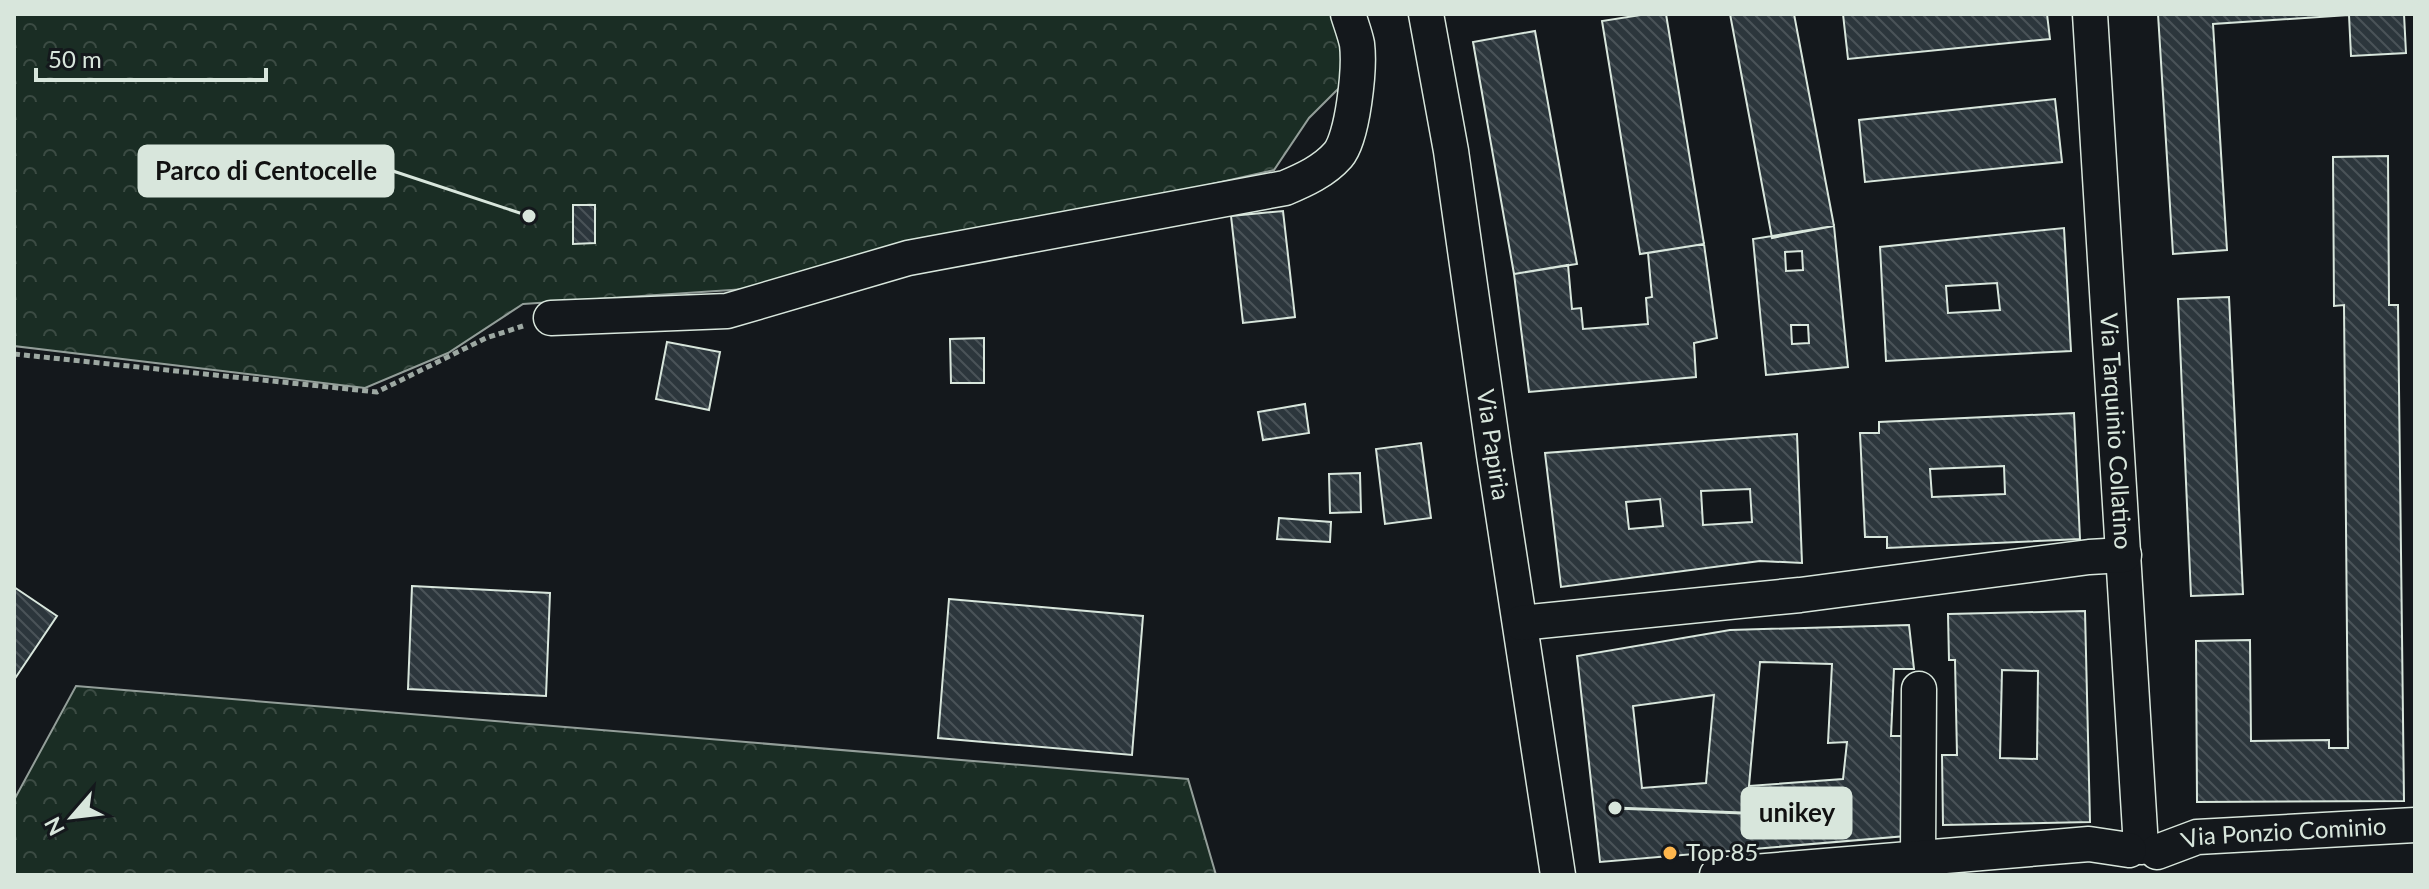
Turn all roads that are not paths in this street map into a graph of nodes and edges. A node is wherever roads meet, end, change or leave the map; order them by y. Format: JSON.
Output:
{"nodes":[{"id":1,"x":1348,"y":14,"type":"edge"},
{"id":2,"x":1426,"y":14,"type":"edge"},
{"id":3,"x":1434,"y":14,"type":"edge"},
{"id":4,"x":2090,"y":14,"type":"edge"},
{"id":5,"x":551,"y":318,"type":"road end"},
{"id":6,"x":2124,"y":555,"type":"junction"},
{"id":7,"x":1521,"y":623,"type":"junction"},
{"id":8,"x":1919,"y":689,"type":"dead end"},
{"id":9,"x":2415,"y":825,"type":"edge"},
{"id":10,"x":1918,"y":858,"type":"junction"},
{"id":11,"x":2142,"y":860,"type":"edge"},
{"id":12,"x":1558,"y":875,"type":"edge"},
{"id":13,"x":1717,"y":875,"type":"edge"}],
"edges":[{"from":1,"to":5,"type":"street"},
{"from":2,"to":3,"type":"street"},
{"from":2,"to":7,"type":"street","name":"Via Papiria"},
{"from":4,"to":6,"type":"street","name":"Via Tarquinio Collatino"},
{"from":6,"to":7,"type":"street"},
{"from":6,"to":11,"type":"street","name":"Via Tarquinio Collatino"},
{"from":7,"to":12,"type":"street","name":"Via Papiria"},
{"from":8,"to":10,"type":"street"},
{"from":9,"to":11,"type":"street","name":"Via Ponzio Cominio"},
{"from":10,"to":11,"type":"street","name":"Via Ponzio Cominio"},
{"from":10,"to":13,"type":"street","name":"Via Ponzio Cominio"}]}
